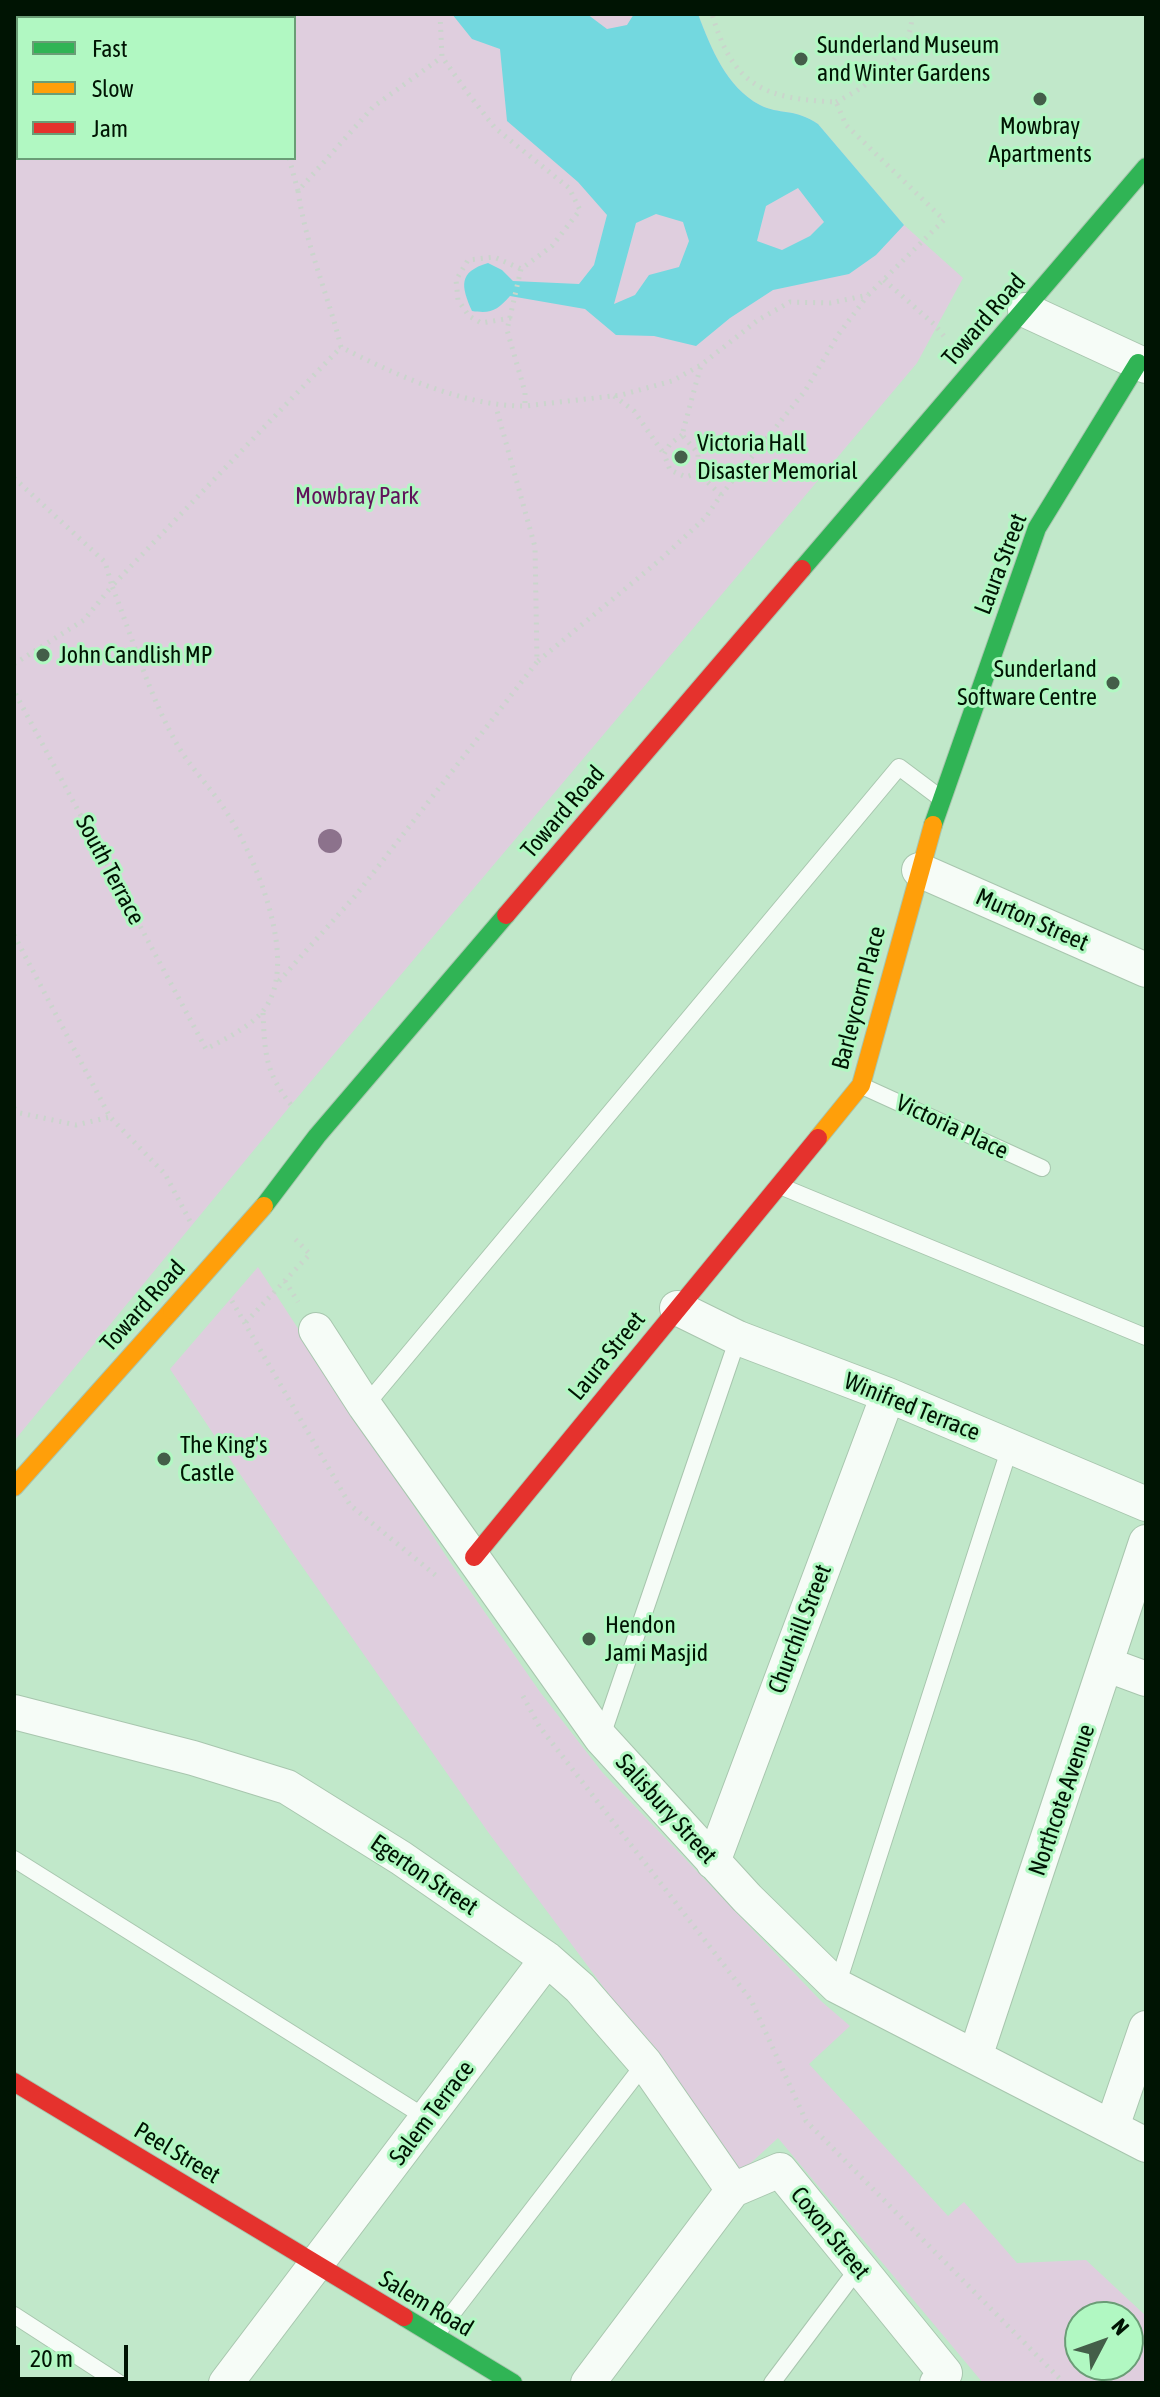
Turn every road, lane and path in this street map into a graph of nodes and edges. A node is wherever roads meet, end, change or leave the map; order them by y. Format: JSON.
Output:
{"nodes":[{"id":1,"x":440,"y":14,"type":"edge"},
{"id":2,"x":712,"y":14,"type":"edge"},
{"id":3,"x":912,"y":14,"type":"edge"},
{"id":4,"x":442,"y":57,"type":"junction"},
{"id":5,"x":836,"y":102,"type":"junction"},
{"id":6,"x":290,"y":160,"type":"edge"},
{"id":7,"x":1146,"y":167,"type":"edge"},
{"id":8,"x":298,"y":191,"type":"junction"},
{"id":9,"x":521,"y":269,"type":"junction"},
{"id":10,"x":884,"y":280,"type":"junction"},
{"id":11,"x":868,"y":295,"type":"junction"},
{"id":12,"x":1025,"y":310,"type":"junction"},
{"id":13,"x":511,"y":318,"type":"junction"},
{"id":14,"x":341,"y":347,"type":"junction"},
{"id":15,"x":701,"y":365,"type":"junction"},
{"id":16,"x":1142,"y":365,"type":"edge"},
{"id":17,"x":971,"y":372,"type":"junction"},
{"id":18,"x":614,"y":396,"type":"junction"},
{"id":19,"x":525,"y":406,"type":"junction"},
{"id":20,"x":496,"y":407,"type":"junction"},
{"id":21,"x":682,"y":435,"type":"junction"},
{"id":22,"x":664,"y":454,"type":"junction"},
{"id":23,"x":698,"y":473,"type":"junction"},
{"id":24,"x":14,"y":478,"type":"edge"},
{"id":25,"x":721,"y":495,"type":"junction"},
{"id":26,"x":112,"y":586,"type":"junction"},
{"id":27,"x":537,"y":662,"type":"junction"},
{"id":28,"x":14,"y":664,"type":"edge"},
{"id":29,"x":14,"y":691,"type":"edge"},
{"id":30,"x":940,"y":798,"type":"junction"},
{"id":31,"x":919,"y":870,"type":"junction"},
{"id":32,"x":14,"y":935,"type":"edge"},
{"id":33,"x":1146,"y":970,"type":"edge"},
{"id":34,"x":278,"y":982,"type":"junction"},
{"id":35,"x":263,"y":1012,"type":"junction"},
{"id":36,"x":861,"y":1085,"type":"junction"},
{"id":37,"x":14,"y":1108,"type":"edge"},
{"id":38,"x":110,"y":1117,"type":"junction"},
{"id":39,"x":317,"y":1136,"type":"junction"},
{"id":40,"x":1042,"y":1168,"type":"dead end"},
{"id":41,"x":778,"y":1186,"type":"junction"},
{"id":42,"x":199,"y":1238,"type":"dead end"},
{"id":43,"x":304,"y":1248,"type":"dead end"},
{"id":44,"x":285,"y":1281,"type":"junction"},
{"id":45,"x":227,"y":1291,"type":"dead end"},
{"id":46,"x":294,"y":1295,"type":"dead end"},
{"id":47,"x":677,"y":1308,"type":"junction"},
{"id":48,"x":246,"y":1322,"type":"junction"},
{"id":49,"x":316,"y":1330,"type":"dead end"},
{"id":50,"x":1146,"y":1337,"type":"edge"},
{"id":51,"x":738,"y":1338,"type":"junction"},
{"id":52,"x":888,"y":1395,"type":"junction"},
{"id":53,"x":365,"y":1406,"type":"junction"},
{"id":54,"x":1010,"y":1447,"type":"junction"},
{"id":55,"x":14,"y":1487,"type":"edge"},
{"id":56,"x":1146,"y":1504,"type":"edge"},
{"id":57,"x":1146,"y":1542,"type":"edge"},
{"id":58,"x":474,"y":1557,"type":"junction"},
{"id":59,"x":442,"y":1581,"type":"dead end"},
{"id":60,"x":1108,"y":1665,"type":"junction"},
{"id":61,"x":1146,"y":1679,"type":"edge"},
{"id":62,"x":517,"y":1685,"type":"dead end"},
{"id":63,"x":14,"y":1712,"type":"edge"},
{"id":64,"x":601,"y":1738,"type":"junction"},
{"id":65,"x":14,"y":1859,"type":"edge"},
{"id":66,"x":713,"y":1862,"type":"junction"},
{"id":67,"x":547,"y":1959,"type":"junction"},
{"id":68,"x":837,"y":1986,"type":"junction"},
{"id":69,"x":1146,"y":2028,"type":"edge"},
{"id":70,"x":975,"y":2057,"type":"junction"},
{"id":71,"x":645,"y":2063,"type":"junction"},
{"id":72,"x":14,"y":2082,"type":"edge"},
{"id":73,"x":428,"y":2119,"type":"junction"},
{"id":74,"x":1112,"y":2127,"type":"junction"},
{"id":75,"x":1146,"y":2145,"type":"edge"},
{"id":76,"x":733,"y":2190,"type":"junction"},
{"id":77,"x":315,"y":2265,"type":"junction"},
{"id":78,"x":859,"y":2267,"type":"junction"},
{"id":79,"x":14,"y":2315,"type":"edge"},
{"id":80,"x":434,"y":2337,"type":"junction"},
{"id":81,"x":945,"y":2380,"type":"edge"},
{"id":82,"x":119,"y":2383,"type":"edge"},
{"id":83,"x":226,"y":2383,"type":"edge"},
{"id":84,"x":513,"y":2383,"type":"edge"},
{"id":85,"x":588,"y":2383,"type":"edge"},
{"id":86,"x":772,"y":2383,"type":"edge"},
{"id":87,"x":1064,"y":2383,"type":"edge"}],
"edges":[{"from":1,"to":4,"type":"path"},
{"from":2,"to":5,"type":"path"},
{"from":3,"to":5,"type":"path"},
{"from":4,"to":8,"type":"path"},
{"from":4,"to":9,"type":"path"},
{"from":5,"to":10,"type":"path"},
{"from":6,"to":8,"type":"path"},
{"from":7,"to":12,"type":"main road","name":"Toward Road"},
{"from":8,"to":14,"type":"path"},
{"from":9,"to":13,"type":"path"},
{"from":9,"to":13,"type":"path"},
{"from":10,"to":11,"type":"path"},
{"from":10,"to":17,"type":"path"},
{"from":11,"to":15,"type":"path"},
{"from":11,"to":25,"type":"path"},
{"from":12,"to":16,"type":"street"},
{"from":12,"to":17,"type":"main road","name":"Toward Road"},
{"from":13,"to":19,"type":"path"},
{"from":14,"to":20,"type":"path"},
{"from":14,"to":26,"type":"path"},
{"from":15,"to":18,"type":"path"},
{"from":15,"to":21,"type":"path"},
{"from":16,"to":30,"type":"main road","name":"Laura Street"},
{"from":17,"to":39,"type":"main road","name":"Toward Road"},
{"from":18,"to":19,"type":"path"},
{"from":18,"to":22,"type":"path"},
{"from":19,"to":20,"type":"path"},
{"from":20,"to":27,"type":"path"},
{"from":21,"to":22,"type":"path"},
{"from":21,"to":23,"type":"path"},
{"from":22,"to":23,"type":"path"},
{"from":23,"to":25,"type":"path"},
{"from":24,"to":26,"type":"path"},
{"from":25,"to":27,"type":"path"},
{"from":26,"to":28,"type":"path"},
{"from":26,"to":34,"type":"path"},
{"from":27,"to":34,"type":"path"},
{"from":29,"to":35,"type":"path","name":"South Terrace"},
{"from":30,"to":31,"type":"main road","name":"Barleycorn Place"},
{"from":30,"to":53,"type":"lane"},
{"from":31,"to":33,"type":"street","name":"Murton Street"},
{"from":31,"to":36,"type":"main road","name":"Barleycorn Place"},
{"from":32,"to":38,"type":"path"},
{"from":34,"to":35,"type":"path"},
{"from":35,"to":39,"type":"path"},
{"from":36,"to":40,"type":"lane","name":"Victoria Place"},
{"from":36,"to":41,"type":"main road","name":"Barleycorn Place"},
{"from":37,"to":38,"type":"path"},
{"from":38,"to":42,"type":"path"},
{"from":39,"to":55,"type":"main road","name":"Toward Road","bridge":true},
{"from":41,"to":47,"type":"main road","name":"Laura Street"},
{"from":41,"to":50,"type":"lane"},
{"from":43,"to":44,"type":"path"},
{"from":44,"to":46,"type":"path"},
{"from":44,"to":48,"type":"path"},
{"from":45,"to":48,"type":"path"},
{"from":47,"to":51,"type":"street","name":"Winifred Terrace"},
{"from":47,"to":58,"type":"main road","name":"Laura Street"},
{"from":48,"to":59,"type":"path"},
{"from":49,"to":53,"type":"street","name":"Salisbury Street"},
{"from":51,"to":52,"type":"street","name":"Winifred Terrace"},
{"from":51,"to":64,"type":"lane"},
{"from":52,"to":54,"type":"street","name":"Winifred Terrace"},
{"from":52,"to":66,"type":"street","name":"Churchill Street"},
{"from":53,"to":58,"type":"street","name":"Salisbury Street"},
{"from":54,"to":56,"type":"street","name":"Winifred Terrace"},
{"from":54,"to":68,"type":"lane"},
{"from":57,"to":60,"type":"street","name":"Northcote Avenue"},
{"from":58,"to":64,"type":"street","name":"Salisbury Street"},
{"from":60,"to":61,"type":"street"},
{"from":60,"to":70,"type":"street","name":"Northcote Avenue"},
{"from":62,"to":87,"type":"path"},
{"from":63,"to":67,"type":"street","name":"Egerton Street"},
{"from":64,"to":66,"type":"street","name":"Salisbury Street"},
{"from":65,"to":73,"type":"lane"},
{"from":66,"to":68,"type":"street","name":"Salisbury Street"},
{"from":67,"to":71,"type":"street","name":"Egerton Street"},
{"from":67,"to":73,"type":"street","name":"Salem Terrace"},
{"from":68,"to":70,"type":"street","name":"Salisbury Street"},
{"from":69,"to":74,"type":"street"},
{"from":70,"to":74,"type":"street","name":"Salisbury Street"},
{"from":71,"to":76,"type":"street","name":"Egerton Street"},
{"from":71,"to":80,"type":"lane"},
{"from":72,"to":77,"type":"main road","name":"Peel Street"},
{"from":73,"to":77,"type":"street","name":"Salem Terrace"},
{"from":74,"to":75,"type":"street","name":"Salisbury Street"},
{"from":76,"to":78,"type":"street","name":"Coxon Street"},
{"from":76,"to":85,"type":"street"},
{"from":77,"to":80,"type":"main road","name":"Salem Road"},
{"from":77,"to":83,"type":"street","name":"Salem Terrace"},
{"from":78,"to":81,"type":"street","name":"Coxon Street"},
{"from":78,"to":86,"type":"lane"},
{"from":79,"to":82,"type":"lane"},
{"from":80,"to":84,"type":"main road","name":"Salem Road"}]}
